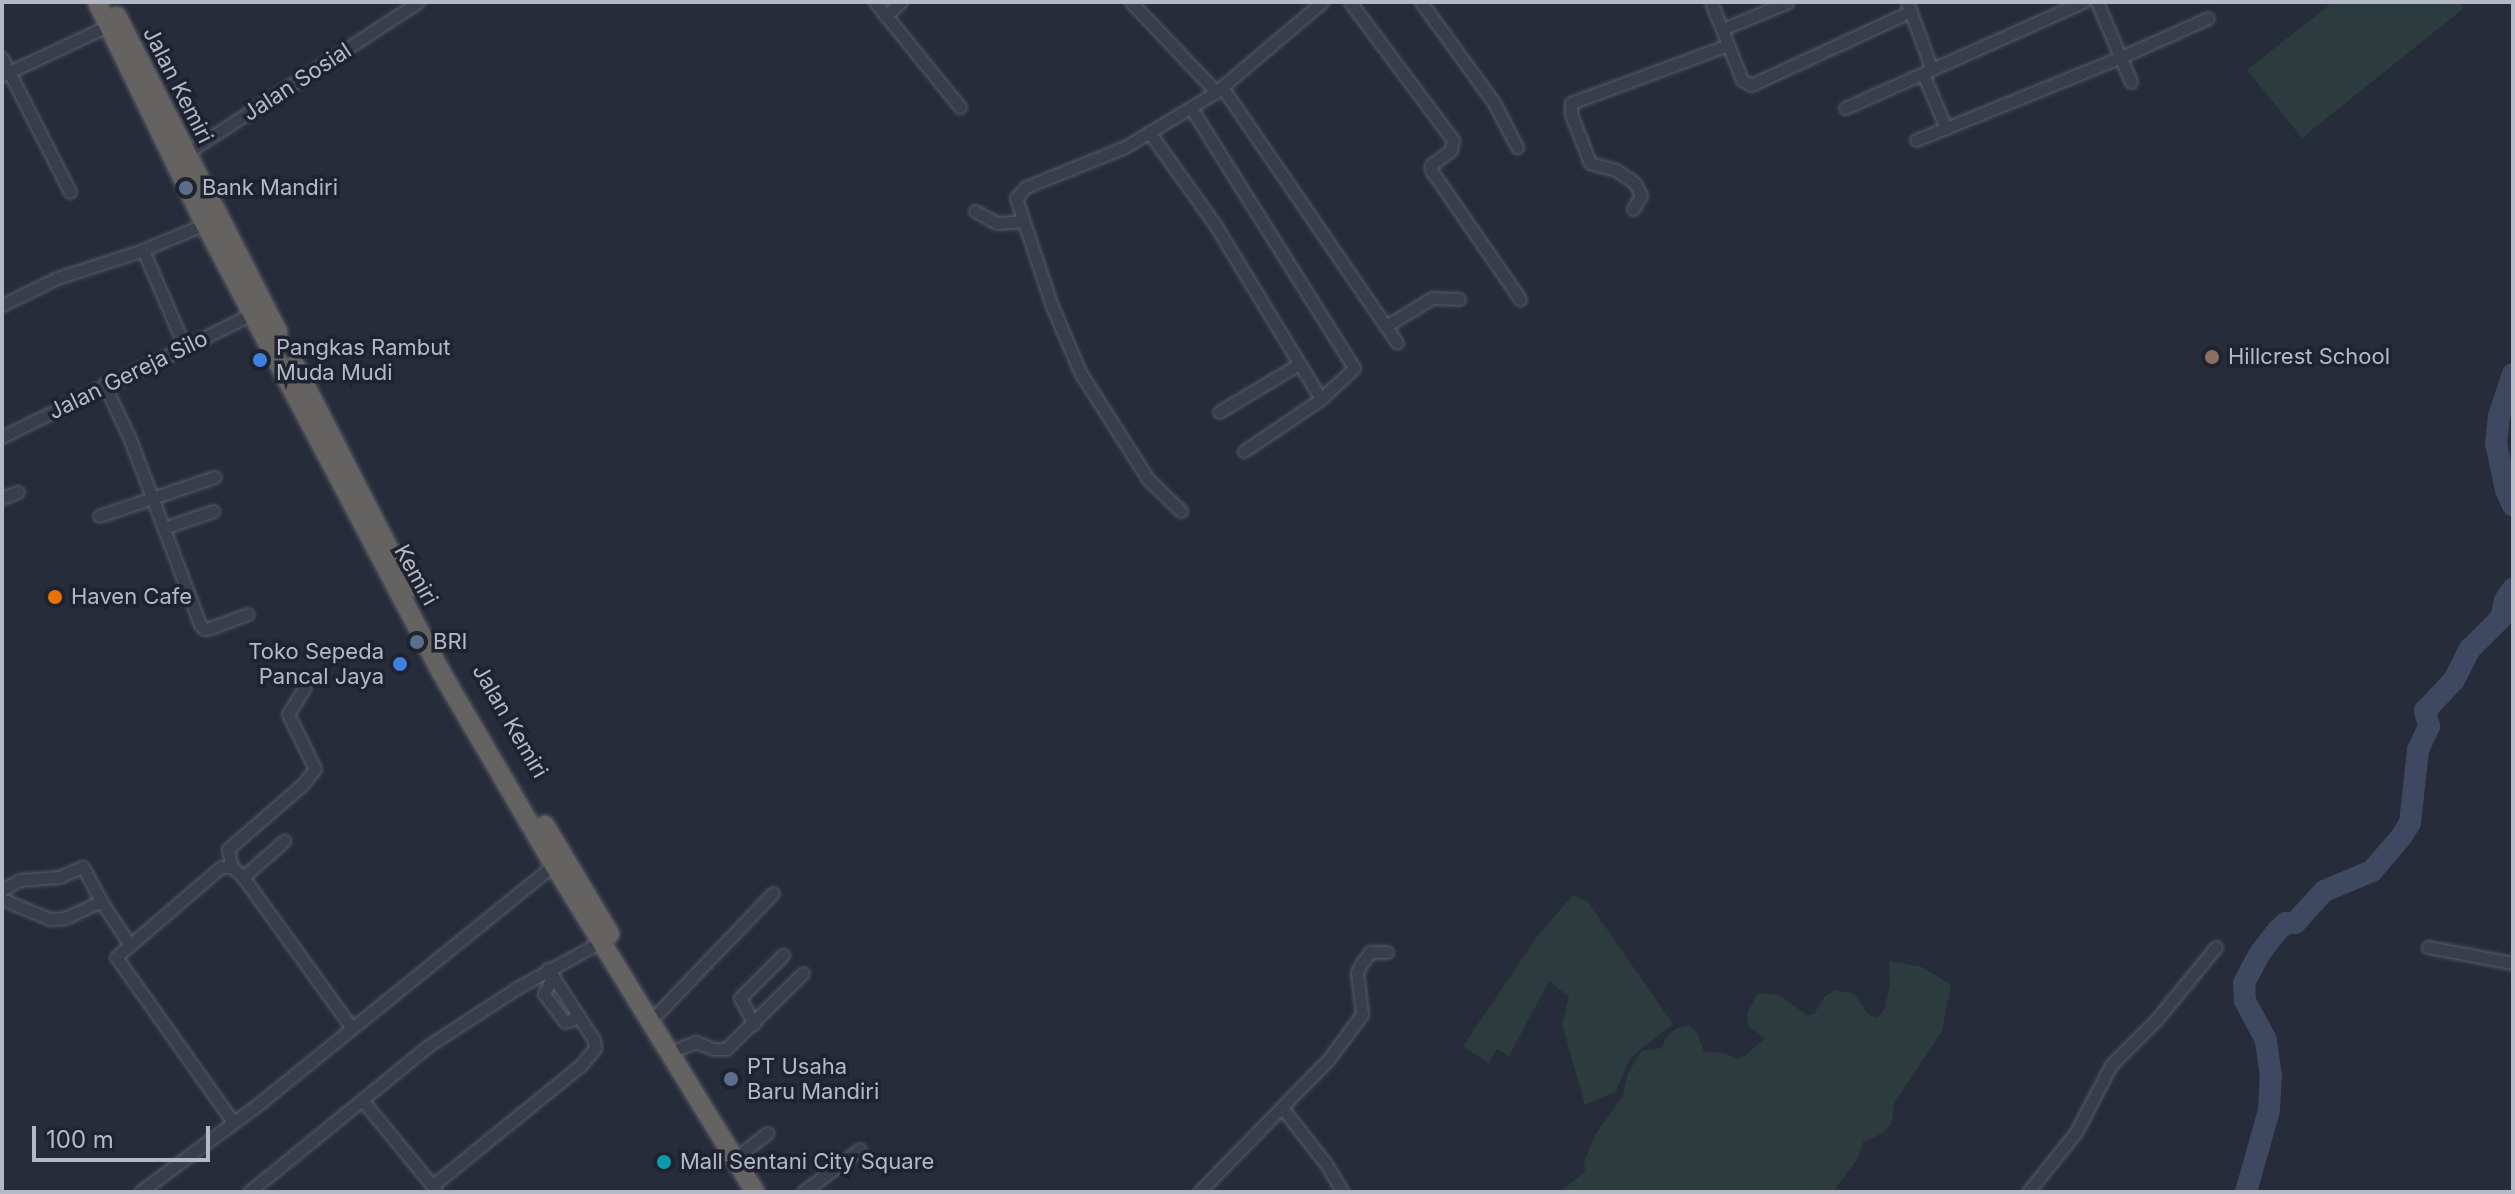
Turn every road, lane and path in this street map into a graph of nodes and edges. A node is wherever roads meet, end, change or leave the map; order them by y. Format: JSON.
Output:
{"nodes":[{"id":1,"x":97,"y":2,"type":"edge"},
{"id":2,"x":110,"y":2,"type":"edge"},
{"id":3,"x":418,"y":2,"type":"edge"},
{"id":4,"x":875,"y":2,"type":"edge"},
{"id":5,"x":901,"y":2,"type":"edge"},
{"id":6,"x":1131,"y":2,"type":"edge"},
{"id":7,"x":1322,"y":2,"type":"edge"},
{"id":8,"x":1350,"y":2,"type":"edge"},
{"id":9,"x":1421,"y":2,"type":"edge"},
{"id":10,"x":1711,"y":2,"type":"edge"},
{"id":11,"x":1788,"y":2,"type":"edge"},
{"id":12,"x":2083,"y":2,"type":"edge"},
{"id":13,"x":2097,"y":2,"type":"edge"},
{"id":14,"x":1909,"y":7,"type":"edge"},
{"id":15,"x":885,"y":16,"type":"junction"},
{"id":16,"x":2208,"y":18,"type":"dead end"},
{"id":17,"x":114,"y":23,"type":"junction"},
{"id":18,"x":1723,"y":29,"type":"junction"},
{"id":19,"x":1728,"y":45,"type":"junction"},
{"id":20,"x":2121,"y":57,"type":"junction"},
{"id":21,"x":2,"y":58,"type":"edge"},
{"id":22,"x":1927,"y":72,"type":"junction"},
{"id":23,"x":5,"y":74,"type":"edge"},
{"id":24,"x":2131,"y":82,"type":"dead end"},
{"id":25,"x":1219,"y":89,"type":"junction"},
{"id":26,"x":960,"y":107,"type":"dead end"},
{"id":27,"x":1191,"y":108,"type":"junction"},
{"id":28,"x":1845,"y":108,"type":"dead end"},
{"id":29,"x":1946,"y":128,"type":"junction"},
{"id":30,"x":1149,"y":132,"type":"junction"},
{"id":31,"x":1916,"y":140,"type":"dead end"},
{"id":32,"x":1517,"y":147,"type":"dead end"},
{"id":33,"x":180,"y":157,"type":"junction"},
{"id":34,"x":70,"y":192,"type":"dead end"},
{"id":35,"x":1633,"y":209,"type":"dead end"},
{"id":36,"x":975,"y":211,"type":"dead end"},
{"id":37,"x":1023,"y":221,"type":"junction"},
{"id":38,"x":205,"y":224,"type":"junction"},
{"id":39,"x":143,"y":250,"type":"junction"},
{"id":40,"x":1459,"y":299,"type":"dead end"},
{"id":41,"x":1520,"y":299,"type":"dead end"},
{"id":42,"x":2,"y":305,"type":"edge"},
{"id":43,"x":254,"y":313,"type":"junction"},
{"id":44,"x":1386,"y":326,"type":"junction"},
{"id":45,"x":1397,"y":343,"type":"dead end"},
{"id":46,"x":185,"y":347,"type":"junction"},
{"id":47,"x":1299,"y":364,"type":"junction"},
{"id":48,"x":104,"y":384,"type":"junction"},
{"id":49,"x":1321,"y":399,"type":"junction"},
{"id":50,"x":1219,"y":412,"type":"dead end"},
{"id":51,"x":2,"y":437,"type":"edge"},
{"id":52,"x":1244,"y":451,"type":"dead end"},
{"id":53,"x":215,"y":477,"type":"dead end"},
{"id":54,"x":18,"y":492,"type":"dead end"},
{"id":55,"x":2,"y":498,"type":"edge"},
{"id":56,"x":153,"y":498,"type":"junction"},
{"id":57,"x":213,"y":511,"type":"dead end"},
{"id":58,"x":1181,"y":511,"type":"dead end"},
{"id":59,"x":99,"y":516,"type":"dead end"},
{"id":60,"x":164,"y":528,"type":"junction"},
{"id":61,"x":248,"y":614,"type":"dead end"},
{"id":62,"x":304,"y":688,"type":"dead end"},
{"id":63,"x":284,"y":841,"type":"dead end"},
{"id":64,"x":554,"y":865,"type":"junction"},
{"id":65,"x":232,"y":867,"type":"junction"},
{"id":66,"x":243,"y":877,"type":"junction"},
{"id":67,"x":2,"y":890,"type":"edge"},
{"id":68,"x":773,"y":893,"type":"dead end"},
{"id":69,"x":2,"y":899,"type":"edge"},
{"id":70,"x":101,"y":901,"type":"junction"},
{"id":71,"x":606,"y":939,"type":"junction"},
{"id":72,"x":130,"y":945,"type":"junction"},
{"id":73,"x":2216,"y":947,"type":"dead end"},
{"id":74,"x":2428,"y":947,"type":"dead end"},
{"id":75,"x":1387,"y":952,"type":"dead end"},
{"id":76,"x":783,"y":955,"type":"dead end"},
{"id":77,"x":2513,"y":963,"type":"edge"},
{"id":78,"x":551,"y":973,"type":"junction"},
{"id":79,"x":803,"y":973,"type":"dead end"},
{"id":80,"x":658,"y":1013,"type":"junction"},
{"id":81,"x":754,"y":1024,"type":"junction"},
{"id":82,"x":351,"y":1027,"type":"junction"},
{"id":83,"x":680,"y":1048,"type":"junction"},
{"id":84,"x":362,"y":1100,"type":"junction"},
{"id":85,"x":1283,"y":1109,"type":"junction"},
{"id":86,"x":233,"y":1122,"type":"junction"},
{"id":87,"x":767,"y":1133,"type":"dead end"},
{"id":88,"x":860,"y":1149,"type":"dead end"},
{"id":89,"x":743,"y":1152,"type":"junction"},
{"id":90,"x":434,"y":1189,"type":"edge"},
{"id":91,"x":140,"y":1192,"type":"edge"},
{"id":92,"x":249,"y":1192,"type":"edge"},
{"id":93,"x":755,"y":1192,"type":"edge"},
{"id":94,"x":768,"y":1192,"type":"edge"},
{"id":95,"x":803,"y":1192,"type":"edge"},
{"id":96,"x":1199,"y":1192,"type":"edge"},
{"id":97,"x":1343,"y":1192,"type":"edge"},
{"id":98,"x":2028,"y":1192,"type":"edge"}],
"edges":[{"from":1,"to":17,"type":"highway","name":"Kemiri"},
{"from":2,"to":17,"type":"highway","name":"Jalan Kemiri"},
{"from":3,"to":33,"type":"street","name":"Jalan Sosial"},
{"from":4,"to":15,"type":"street"},
{"from":5,"to":15,"type":"street"},
{"from":6,"to":25,"type":"street"},
{"from":7,"to":25,"type":"street"},
{"from":8,"to":41,"type":"street"},
{"from":9,"to":32,"type":"street"},
{"from":10,"to":18,"type":"street"},
{"from":11,"to":18,"type":"street"},
{"from":12,"to":22,"type":"street"},
{"from":13,"to":20,"type":"street"},
{"from":14,"to":19,"type":"street"},
{"from":14,"to":22,"type":"street"},
{"from":15,"to":26,"type":"street"},
{"from":16,"to":20,"type":"street"},
{"from":17,"to":23,"type":"street"},
{"from":17,"to":33,"type":"highway","name":"Kemiri"},
{"from":18,"to":19,"type":"street"},
{"from":19,"to":35,"type":"street"},
{"from":20,"to":24,"type":"street"},
{"from":20,"to":29,"type":"street"},
{"from":21,"to":23,"type":"street"},
{"from":22,"to":28,"type":"street"},
{"from":22,"to":29,"type":"street"},
{"from":23,"to":34,"type":"street"},
{"from":25,"to":27,"type":"street"},
{"from":25,"to":44,"type":"street"},
{"from":27,"to":30,"type":"street"},
{"from":27,"to":49,"type":"street"},
{"from":29,"to":31,"type":"street"},
{"from":30,"to":37,"type":"street"},
{"from":30,"to":47,"type":"street"},
{"from":33,"to":38,"type":"highway","name":"Kemiri"},
{"from":33,"to":71,"type":"highway","name":"Jalan Kemiri"},
{"from":36,"to":37,"type":"street"},
{"from":37,"to":58,"type":"street"},
{"from":38,"to":39,"type":"street"},
{"from":38,"to":43,"type":"highway","name":"Kemiri"},
{"from":39,"to":42,"type":"street"},
{"from":39,"to":46,"type":"street"},
{"from":40,"to":44,"type":"street"},
{"from":43,"to":46,"type":"street","name":"Jalan Gereja Silo"},
{"from":43,"to":64,"type":"highway","name":"Kemiri"},
{"from":44,"to":45,"type":"street"},
{"from":46,"to":48,"type":"street","name":"Jalan Gereja Silo"},
{"from":47,"to":49,"type":"street"},
{"from":47,"to":50,"type":"street"},
{"from":48,"to":51,"type":"street","name":"Jalan Gereja Silo"},
{"from":48,"to":56,"type":"street"},
{"from":49,"to":52,"type":"street"},
{"from":53,"to":56,"type":"street"},
{"from":54,"to":55,"type":"street"},
{"from":56,"to":59,"type":"street"},
{"from":56,"to":60,"type":"street"},
{"from":57,"to":60,"type":"street"},
{"from":60,"to":61,"type":"street"},
{"from":62,"to":65,"type":"street"},
{"from":63,"to":66,"type":"street"},
{"from":64,"to":71,"type":"highway","name":"Kemiri"},
{"from":64,"to":82,"type":"street"},
{"from":65,"to":66,"type":"street"},
{"from":65,"to":72,"type":"street"},
{"from":66,"to":82,"type":"street"},
{"from":67,"to":70,"type":"street"},
{"from":68,"to":80,"type":"street"},
{"from":69,"to":70,"type":"street"},
{"from":70,"to":72,"type":"street"},
{"from":71,"to":78,"type":"street"},
{"from":71,"to":80,"type":"highway","name":"Jalan Kemiri"},
{"from":71,"to":93,"type":"highway","name":"Kemiri"},
{"from":72,"to":86,"type":"street"},
{"from":73,"to":98,"type":"street"},
{"from":74,"to":77,"type":"street"},
{"from":75,"to":85,"type":"street"},
{"from":76,"to":81,"type":"street"},
{"from":78,"to":84,"type":"street"},
{"from":78,"to":90,"type":"street"},
{"from":79,"to":81,"type":"street"},
{"from":80,"to":83,"type":"highway","name":"Jalan Kemiri"},
{"from":81,"to":83,"type":"street"},
{"from":82,"to":86,"type":"street"},
{"from":83,"to":89,"type":"highway","name":"Jalan Kemiri"},
{"from":84,"to":90,"type":"street"},
{"from":84,"to":92,"type":"street"},
{"from":85,"to":96,"type":"street"},
{"from":85,"to":97,"type":"street"},
{"from":86,"to":91,"type":"street"},
{"from":87,"to":89,"type":"street"},
{"from":88,"to":95,"type":"street"},
{"from":89,"to":94,"type":"highway","name":"Jalan Kemiri"}]}
